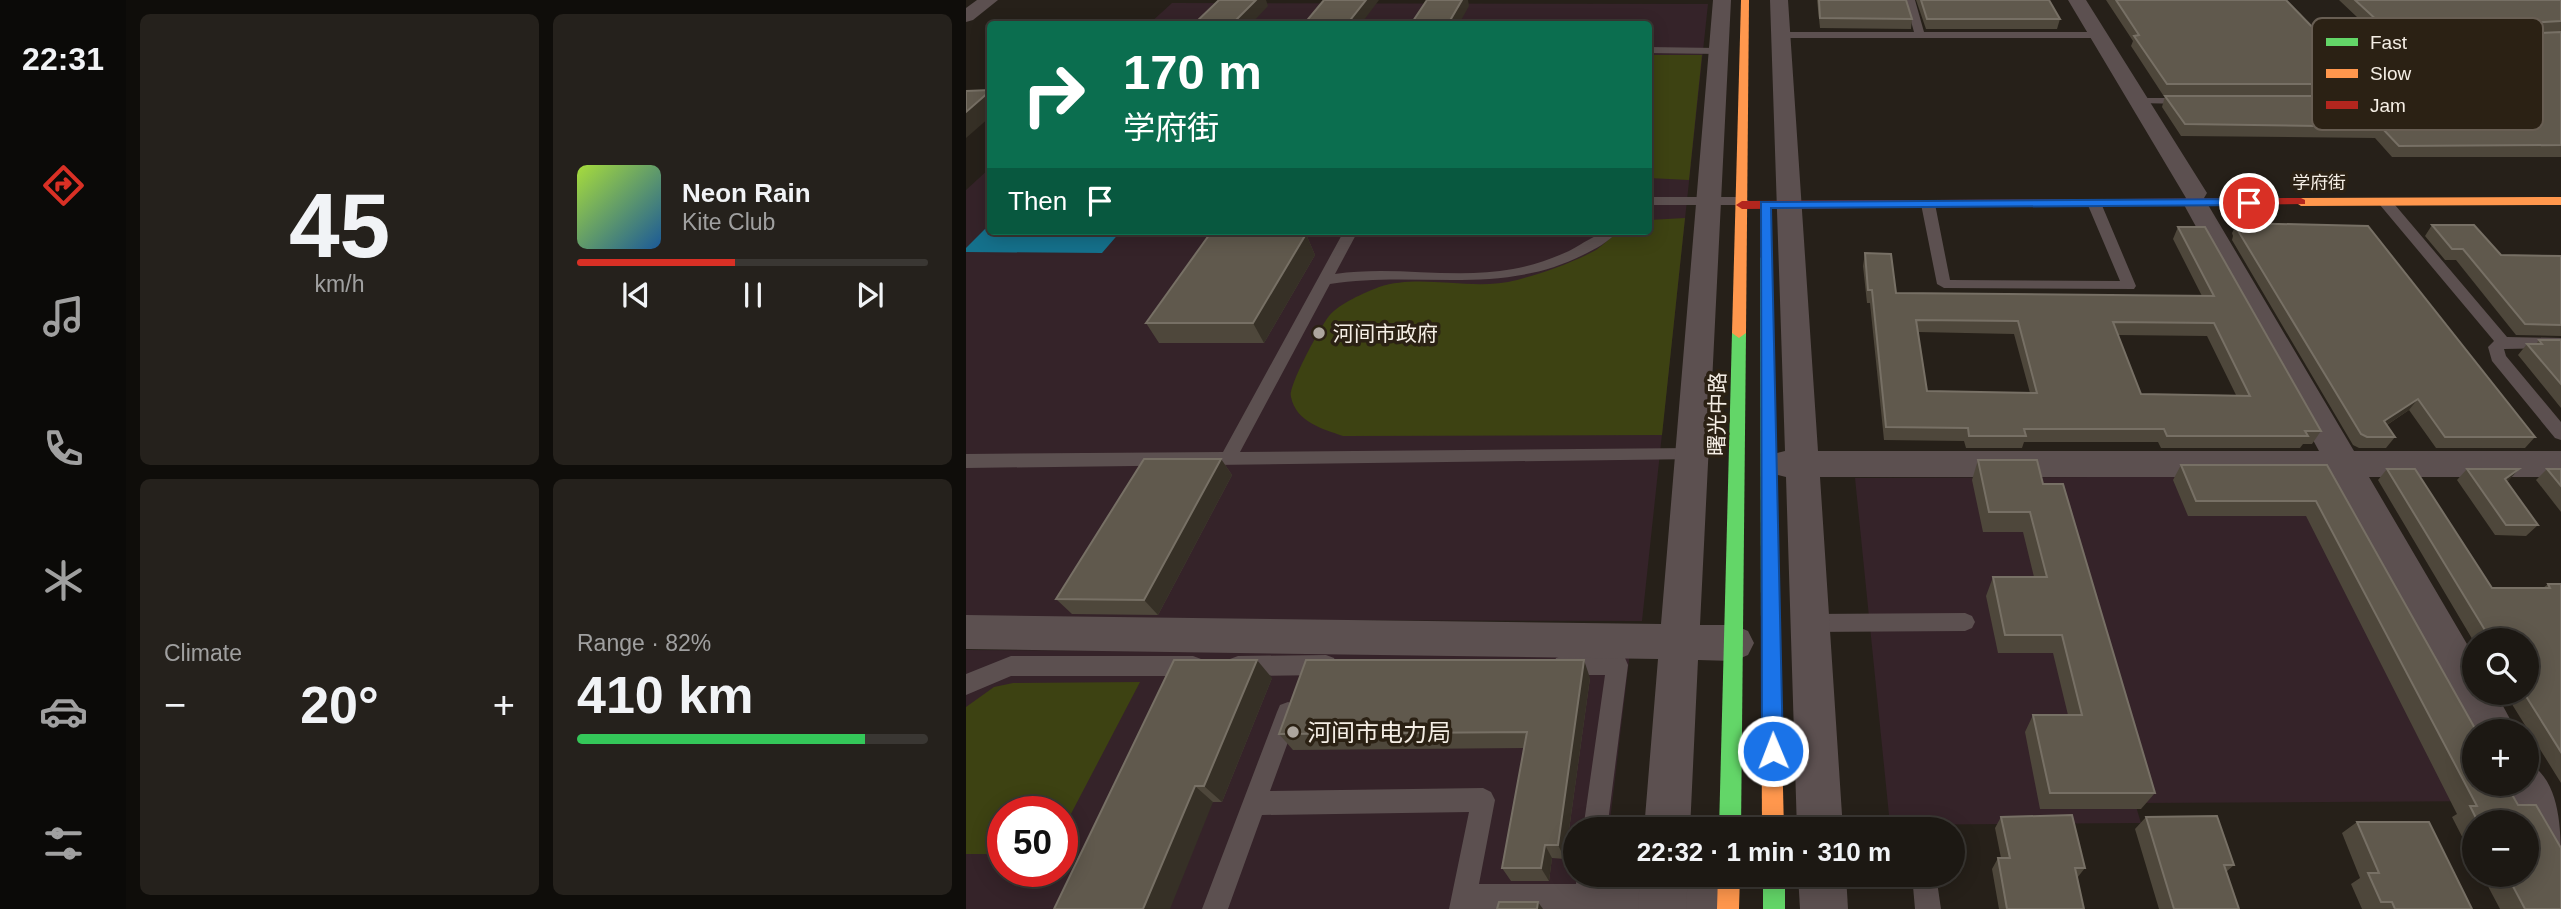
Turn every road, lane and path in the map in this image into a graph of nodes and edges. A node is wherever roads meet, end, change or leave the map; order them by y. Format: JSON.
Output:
{"nodes":[{"id":1,"x":989,"y":0,"type":"edge"},
{"id":2,"x":1722,"y":0,"type":"edge"},
{"id":3,"x":1745,"y":0,"type":"edge"},
{"id":4,"x":1779,"y":0,"type":"edge"},
{"id":5,"x":1910,"y":0,"type":"edge"},
{"id":6,"x":2077,"y":0,"type":"edge"},
{"id":7,"x":966,"y":16,"type":"edge"},
{"id":8,"x":1780,"y":35,"type":"junction"},
{"id":9,"x":1920,"y":35,"type":"junction"},
{"id":10,"x":2099,"y":35,"type":"junction"},
{"id":11,"x":1652,"y":51,"type":"edge"},
{"id":12,"x":1718,"y":51,"type":"junction"},
{"id":13,"x":2139,"y":101,"type":"junction"},
{"id":14,"x":2194,"y":101,"type":"edge"},
{"id":15,"x":2561,"y":191,"type":"edge"},
{"id":16,"x":2195,"y":198,"type":"junction"},
{"id":17,"x":1742,"y":200,"type":"junction"},
{"id":18,"x":1652,"y":201,"type":"edge"},
{"id":19,"x":1708,"y":201,"type":"junction"},
{"id":20,"x":2561,"y":201,"type":"edge"},
{"id":21,"x":2385,"y":202,"type":"junction"},
{"id":22,"x":1775,"y":203,"type":"junction"},
{"id":23,"x":2094,"y":203,"type":"junction"},
{"id":24,"x":1928,"y":204,"type":"junction"},
{"id":25,"x":1349,"y":235,"type":"edge"},
{"id":26,"x":1605,"y":235,"type":"edge"},
{"id":27,"x":1766,"y":246,"type":"dead end"},
{"id":28,"x":1324,"y":280,"type":"junction"},
{"id":29,"x":2503,"y":342,"type":"junction"},
{"id":30,"x":2561,"y":343,"type":"edge"},
{"id":31,"x":2561,"y":434,"type":"edge"},
{"id":32,"x":1692,"y":454,"type":"junction"},
{"id":33,"x":1228,"y":458,"type":"junction"},
{"id":34,"x":966,"y":460,"type":"edge"},
{"id":35,"x":2344,"y":463,"type":"junction"},
{"id":36,"x":1802,"y":464,"type":"junction"},
{"id":37,"x":2561,"y":464,"type":"edge"},
{"id":38,"x":1769,"y":465,"type":"junction"},
{"id":39,"x":1965,"y":622,"type":"dead end"},
{"id":40,"x":1810,"y":623,"type":"junction"},
{"id":41,"x":966,"y":632,"type":"edge"},
{"id":42,"x":1680,"y":642,"type":"junction"},
{"id":43,"x":1734,"y":643,"type":"junction"},
{"id":44,"x":1345,"y":665,"type":"edge"},
{"id":45,"x":1549,"y":665,"type":"edge"},
{"id":46,"x":1305,"y":666,"type":"junction"},
{"id":47,"x":966,"y":685,"type":"edge"},
{"id":48,"x":2489,"y":719,"type":"edge"},
{"id":49,"x":2533,"y":796,"type":"edge"},
{"id":50,"x":1254,"y":803,"type":"junction"},
{"id":51,"x":1597,"y":817,"type":"edge"},
{"id":52,"x":1668,"y":817,"type":"edge"},
{"id":53,"x":1730,"y":817,"type":"edge"},
{"id":54,"x":1773,"y":817,"type":"edge"},
{"id":55,"x":1819,"y":817,"type":"edge"},
{"id":56,"x":2561,"y":845,"type":"edge"},
{"id":57,"x":1581,"y":887,"type":"edge"},
{"id":58,"x":1597,"y":887,"type":"edge"},
{"id":59,"x":1774,"y":887,"type":"edge"},
{"id":60,"x":1823,"y":887,"type":"edge"},
{"id":61,"x":1925,"y":887,"type":"edge"},
{"id":62,"x":1663,"y":894,"type":"edge"},
{"id":63,"x":1728,"y":894,"type":"edge"},
{"id":64,"x":1463,"y":903,"type":"edge"},
{"id":65,"x":1215,"y":909,"type":"edge"},
{"id":66,"x":1774,"y":909,"type":"edge"},
{"id":67,"x":1824,"y":909,"type":"edge"},
{"id":68,"x":1928,"y":909,"type":"edge"}],
"edges":[{"from":1,"to":7,"type":"street"},
{"from":2,"to":12,"type":"street"},
{"from":3,"to":17,"type":"main road","name":"曙光中路"},
{"from":4,"to":8,"type":"street"},
{"from":5,"to":9,"type":"lane"},
{"from":6,"to":10,"type":"street"},
{"from":8,"to":9,"type":"lane"},
{"from":8,"to":22,"type":"street"},
{"from":9,"to":10,"type":"lane"},
{"from":10,"to":13,"type":"street"},
{"from":11,"to":12,"type":"lane"},
{"from":12,"to":19,"type":"street"},
{"from":13,"to":14,"type":"lane"},
{"from":13,"to":16,"type":"street"},
{"from":15,"to":16,"type":"main road","name":"学府街"},
{"from":16,"to":21,"type":"main road","name":"学府街"},
{"from":16,"to":22,"type":"main road","name":"学府街"},
{"from":16,"to":23,"type":"main road","name":"学府街"},
{"from":16,"to":35,"type":"street"},
{"from":17,"to":19,"type":"lane"},
{"from":17,"to":22,"type":"main road","name":"学府街"},
{"from":17,"to":43,"type":"main road","name":"曙光中路"},
{"from":18,"to":19,"type":"lane"},
{"from":19,"to":32,"type":"street"},
{"from":20,"to":21,"type":"main road","name":"学府街"},
{"from":21,"to":29,"type":"lane"},
{"from":22,"to":24,"type":"main road","name":"学府街"},
{"from":22,"to":36,"type":"street"},
{"from":23,"to":24,"type":"main road","name":"学府街"},
{"from":23,"to":24,"type":"lane"},
{"from":25,"to":28,"type":"lane"},
{"from":26,"to":28,"type":"lane"},
{"from":27,"to":38,"type":"main road"},
{"from":28,"to":33,"type":"lane"},
{"from":29,"to":30,"type":"lane"},
{"from":29,"to":31,"type":"lane"},
{"from":32,"to":33,"type":"lane"},
{"from":32,"to":42,"type":"street"},
{"from":33,"to":34,"type":"lane"},
{"from":35,"to":36,"type":"street"},
{"from":35,"to":37,"type":"street"},
{"from":35,"to":48,"type":"street"},
{"from":36,"to":38,"type":"street"},
{"from":36,"to":40,"type":"street"},
{"from":38,"to":54,"type":"main road"},
{"from":39,"to":40,"type":"lane"},
{"from":40,"to":55,"type":"street"},
{"from":41,"to":42,"type":"street"},
{"from":42,"to":43,"type":"street"},
{"from":42,"to":52,"type":"street"},
{"from":43,"to":53,"type":"main road","name":"曙光中路"},
{"from":44,"to":46,"type":"lane"},
{"from":45,"to":51,"type":"lane"},
{"from":46,"to":47,"type":"lane"},
{"from":46,"to":50,"type":"lane"},
{"from":49,"to":56,"type":"street"},
{"from":50,"to":64,"type":"lane"},
{"from":50,"to":65,"type":"lane"},
{"from":57,"to":64,"type":"lane"},
{"from":58,"to":62,"type":"lane"},
{"from":59,"to":66,"type":"main road"},
{"from":60,"to":67,"type":"street"},
{"from":61,"to":68,"type":"lane"},
{"from":62,"to":63,"type":"lane"}]}
